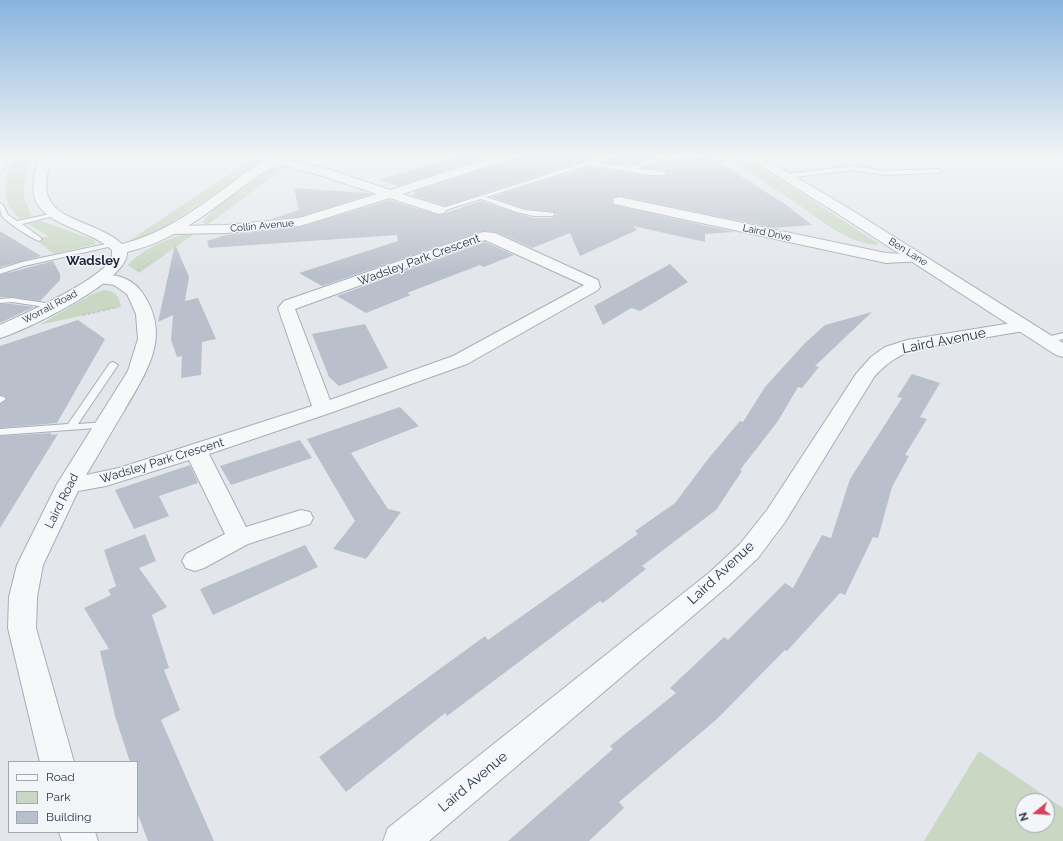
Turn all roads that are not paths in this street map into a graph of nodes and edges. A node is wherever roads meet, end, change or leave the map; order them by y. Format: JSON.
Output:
{"nodes":[{"id":1,"x":43,"y":195,"type":"edge"},
{"id":2,"x":222,"y":195,"type":"edge"},
{"id":3,"x":389,"y":195,"type":"edge"},
{"id":4,"x":397,"y":195,"type":"edge"},
{"id":5,"x":491,"y":195,"type":"edge"},
{"id":6,"x":817,"y":195,"type":"edge"},
{"id":7,"x":483,"y":198,"type":"junction"},
{"id":8,"x":619,"y":201,"type":"dead end"},
{"id":9,"x":0,"y":205,"type":"edge"},
{"id":10,"x":439,"y":210,"type":"joint"},
{"id":11,"x":552,"y":214,"type":"dead end"},
{"id":12,"x":55,"y":215,"type":"junction"},
{"id":13,"x":15,"y":224,"type":"junction"},
{"id":14,"x":172,"y":230,"type":"junction"},
{"id":15,"x":38,"y":239,"type":"dead end"},
{"id":16,"x":117,"y":247,"type":"junction"},
{"id":17,"x":917,"y":258,"type":"junction"},
{"id":18,"x":0,"y":272,"type":"edge"},
{"id":19,"x":100,"y":279,"type":"junction"},
{"id":20,"x":0,"y":301,"type":"edge"},
{"id":21,"x":52,"y":306,"type":"junction"},
{"id":22,"x":1024,"y":326,"type":"junction"},
{"id":23,"x":0,"y":332,"type":"edge"},
{"id":24,"x":1063,"y":336,"type":"edge"},
{"id":25,"x":1046,"y":340,"type":"junction"},
{"id":26,"x":1063,"y":351,"type":"edge"},
{"id":27,"x":113,"y":365,"type":"dead end"},
{"id":28,"x":323,"y":409,"type":"junction"},
{"id":29,"x":106,"y":425,"type":"junction"},
{"id":30,"x":71,"y":427,"type":"junction"},
{"id":31,"x":0,"y":432,"type":"edge"},
{"id":32,"x":196,"y":451,"type":"junction"},
{"id":33,"x":69,"y":484,"type":"junction"},
{"id":34,"x":301,"y":518,"type":"dead end"},
{"id":35,"x":238,"y":538,"type":"junction"},
{"id":36,"x":195,"y":561,"type":"dead end"},
{"id":37,"x":57,"y":761,"type":"edge"},
{"id":38,"x":401,"y":841,"type":"edge"}],
"edges":[{"from":1,"to":12,"type":"street"},
{"from":2,"to":14,"type":"street"},
{"from":3,"to":14,"type":"street","name":"Collin Avenue"},
{"from":4,"to":10,"type":"street"},
{"from":5,"to":7,"type":"lane"},
{"from":6,"to":17,"type":"street","name":"Ben Lane"},
{"from":7,"to":10,"type":"lane"},
{"from":7,"to":11,"type":"lane"},
{"from":8,"to":17,"type":"street","name":"Laird Drive"},
{"from":9,"to":13,"type":"lane"},
{"from":12,"to":13,"type":"lane"},
{"from":12,"to":16,"type":"street"},
{"from":13,"to":15,"type":"lane"},
{"from":14,"to":16,"type":"street"},
{"from":16,"to":18,"type":"lane"},
{"from":16,"to":19,"type":"street","name":"Worrall Road"},
{"from":17,"to":22,"type":"street","name":"Ben Lane"},
{"from":19,"to":21,"type":"street","name":"Worrall Road"},
{"from":19,"to":29,"type":"street","name":"Laird Road"},
{"from":20,"to":21,"type":"lane"},
{"from":21,"to":23,"type":"street","name":"Worrall Road"},
{"from":22,"to":25,"type":"street","name":"Ben Lane"},
{"from":22,"to":38,"type":"street","name":"Laird Avenue"},
{"from":24,"to":25,"type":"lane"},
{"from":25,"to":26,"type":"street","name":"Ben Lane"},
{"from":27,"to":30,"type":"lane"},
{"from":28,"to":28,"type":"street","name":"Wadsley Park Crescent"},
{"from":28,"to":32,"type":"street","name":"Wadsley Park Crescent"},
{"from":29,"to":30,"type":"lane"},
{"from":29,"to":33,"type":"street","name":"Laird Road"},
{"from":30,"to":31,"type":"lane"},
{"from":32,"to":33,"type":"street","name":"Wadsley Park Crescent"},
{"from":32,"to":35,"type":"street"},
{"from":33,"to":37,"type":"street","name":"Laird Road"},
{"from":34,"to":35,"type":"street"},
{"from":35,"to":36,"type":"street"}]}
